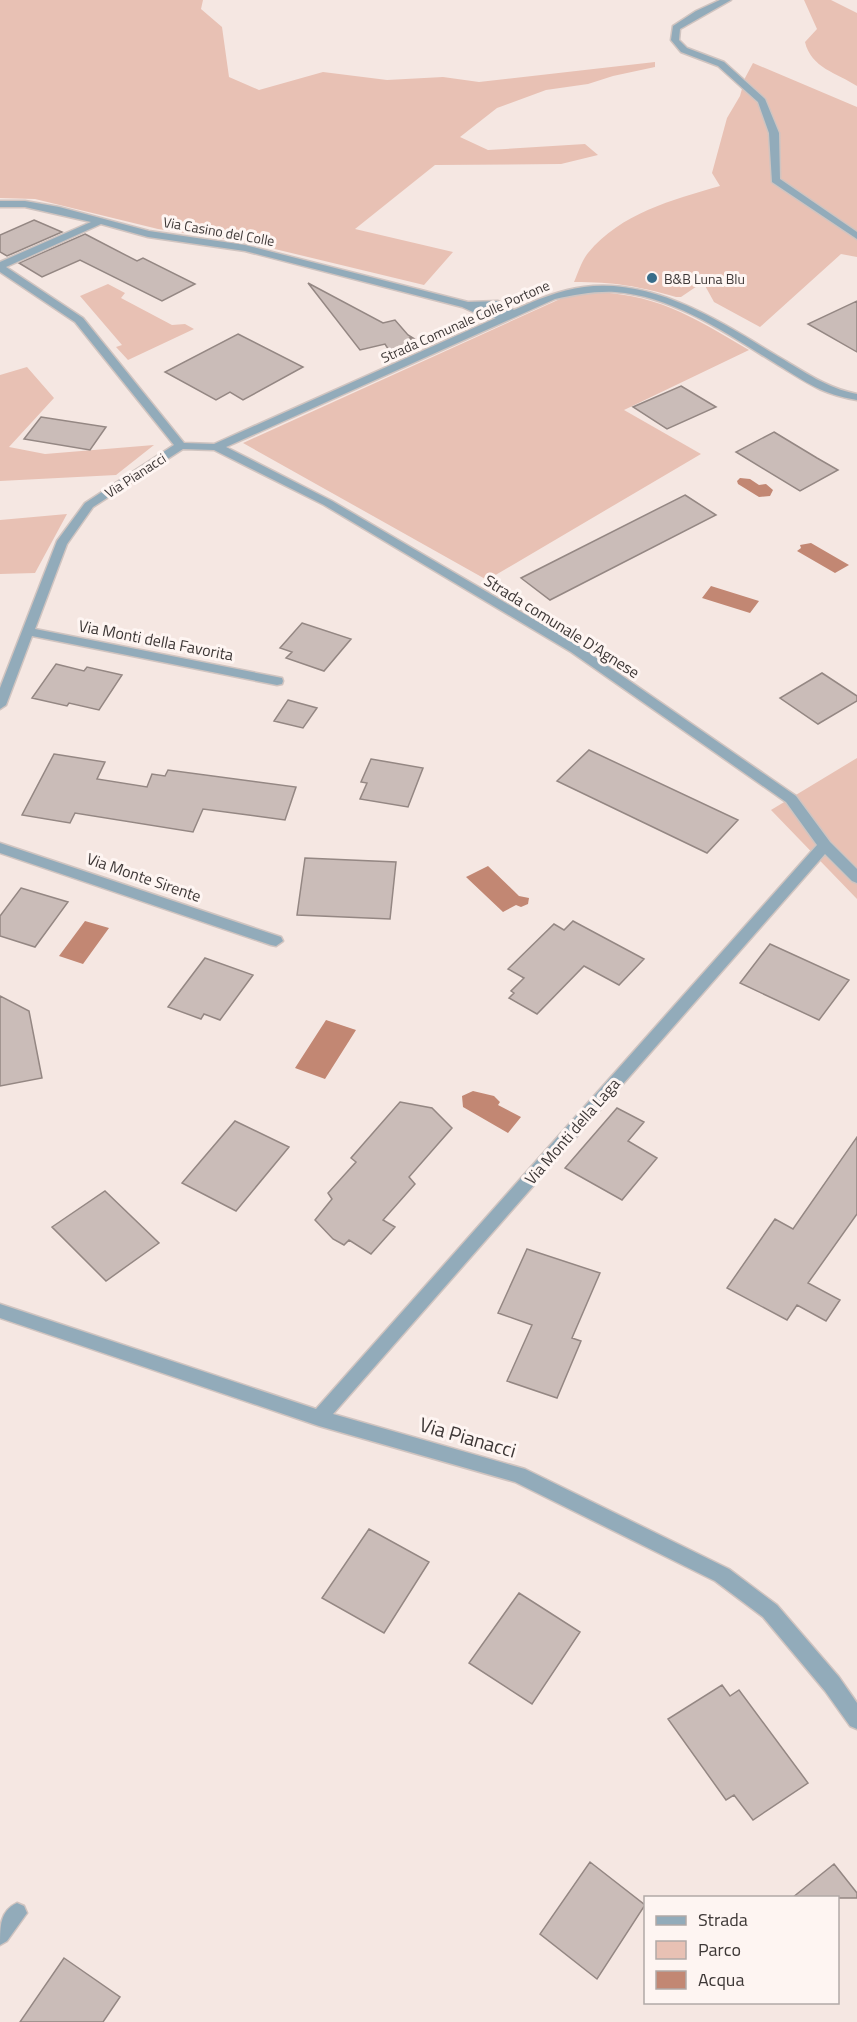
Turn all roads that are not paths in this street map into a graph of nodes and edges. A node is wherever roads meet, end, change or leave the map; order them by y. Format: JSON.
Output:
{"nodes":[{"id":1,"x":727,"y":0,"type":"edge"},
{"id":2,"x":0,"y":204,"type":"edge"},
{"id":3,"x":100,"y":221,"type":"junction"},
{"id":4,"x":857,"y":236,"type":"edge"},
{"id":5,"x":0,"y":266,"type":"edge"},
{"id":6,"x":515,"y":315,"type":"junction"},
{"id":7,"x":830,"y":392,"type":"junction"},
{"id":8,"x":857,"y":397,"type":"edge"},
{"id":9,"x":857,"y":408,"type":"edge"},
{"id":10,"x":181,"y":446,"type":"junction"},
{"id":11,"x":216,"y":447,"type":"junction"},
{"id":12,"x":29,"y":632,"type":"junction"},
{"id":13,"x":277,"y":681,"type":"dead end"},
{"id":14,"x":0,"y":705,"type":"edge"},
{"id":15,"x":825,"y":845,"type":"junction"},
{"id":16,"x":0,"y":848,"type":"edge"},
{"id":17,"x":857,"y":878,"type":"edge"},
{"id":18,"x":276,"y":941,"type":"dead end"},
{"id":19,"x":0,"y":1311,"type":"edge"},
{"id":20,"x":319,"y":1418,"type":"junction"},
{"id":21,"x":857,"y":1719,"type":"edge"},
{"id":22,"x":17,"y":1913,"type":"dead end"},
{"id":23,"x":0,"y":1934,"type":"edge"}],
"edges":[{"from":1,"to":4,"type":"street"},
{"from":2,"to":3,"type":"street","name":"Via Casino del Colle"},
{"from":3,"to":5,"type":"street"},
{"from":3,"to":6,"type":"street","name":"Via Casino del Colle"},
{"from":5,"to":10,"type":"street","name":"Via Pianacci"},
{"from":6,"to":7,"type":"street","name":"Strada Comunale Colle Portone"},
{"from":6,"to":11,"type":"street","name":"Strada Comunale Colle Portone"},
{"from":7,"to":8,"type":"street","name":"Strada Comunale Colle Portone"},
{"from":7,"to":9,"type":"street"},
{"from":10,"to":11,"type":"street","name":"Strada Comunale Colle Portone"},
{"from":10,"to":12,"type":"street","name":"Via Pianacci"},
{"from":11,"to":15,"type":"street","name":"Strada comunale D'Agnese"},
{"from":12,"to":13,"type":"street","name":"Via Monti della Favorita"},
{"from":12,"to":14,"type":"street","name":"Via Pianacci"},
{"from":15,"to":17,"type":"street","name":"Strada comunale D'Agnese"},
{"from":15,"to":20,"type":"street","name":"Via Monti della Laga"},
{"from":16,"to":18,"type":"street","name":"Via Monte Sirente"},
{"from":19,"to":20,"type":"street","name":"Via Pianacci"},
{"from":20,"to":21,"type":"street","name":"Via Pianacci"},
{"from":22,"to":23,"type":"street"}]}
